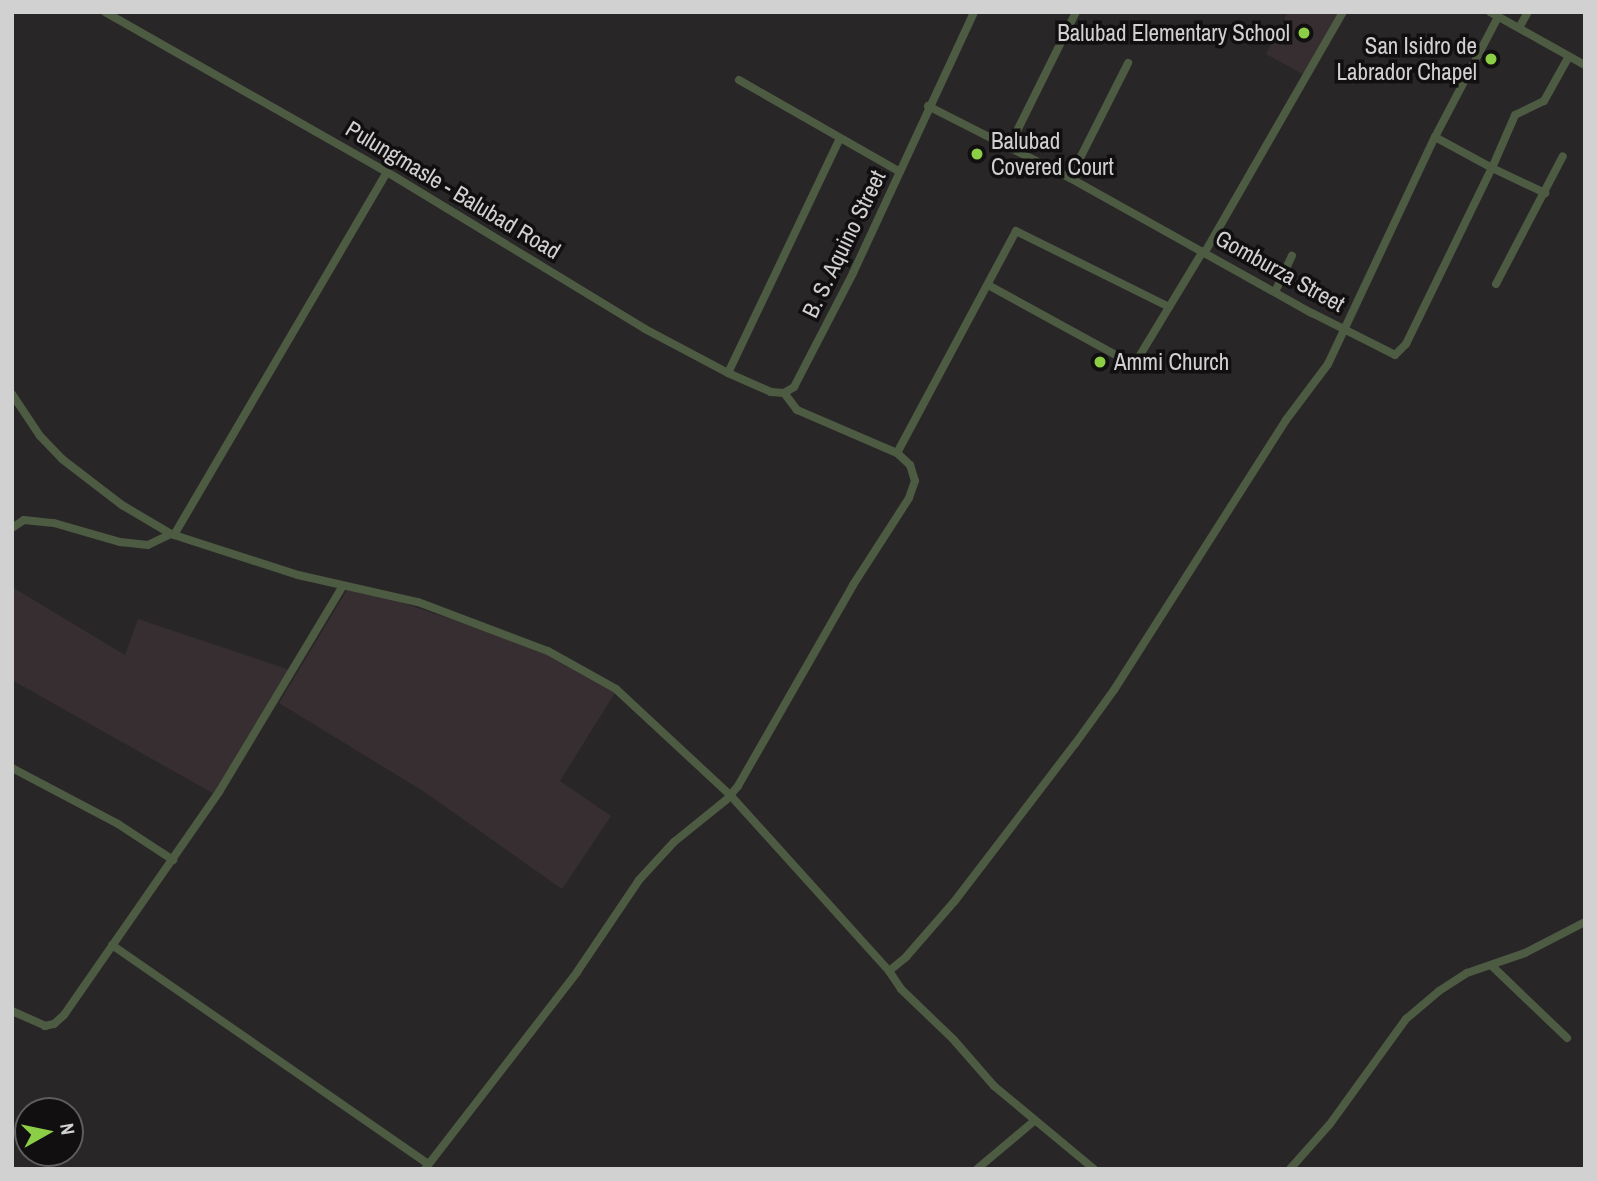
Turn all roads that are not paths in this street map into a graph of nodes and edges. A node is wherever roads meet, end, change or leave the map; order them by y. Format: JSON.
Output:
{"nodes":[{"id":1,"x":105,"y":12,"type":"edge"},
{"id":2,"x":974,"y":12,"type":"edge"},
{"id":3,"x":1076,"y":12,"type":"edge"},
{"id":4,"x":1343,"y":12,"type":"edge"},
{"id":5,"x":1528,"y":12,"type":"edge"},
{"id":6,"x":1494,"y":15,"type":"edge"},
{"id":7,"x":1519,"y":28,"type":"junction"},
{"id":8,"x":1569,"y":56,"type":"junction"},
{"id":9,"x":1128,"y":63,"type":"dead end"},
{"id":10,"x":1585,"y":65,"type":"edge"},
{"id":11,"x":739,"y":80,"type":"dead end"},
{"id":12,"x":928,"y":106,"type":"junction"},
{"id":13,"x":1435,"y":137,"type":"junction"},
{"id":14,"x":840,"y":138,"type":"junction"},
{"id":15,"x":1009,"y":147,"type":"junction"},
{"id":16,"x":1563,"y":156,"type":"dead end"},
{"id":17,"x":1492,"y":168,"type":"junction"},
{"id":18,"x":387,"y":172,"type":"junction"},
{"id":19,"x":900,"y":172,"type":"junction"},
{"id":20,"x":1070,"y":178,"type":"junction"},
{"id":21,"x":1545,"y":192,"type":"junction"},
{"id":22,"x":1204,"y":251,"type":"junction"},
{"id":23,"x":1292,"y":256,"type":"dead end"},
{"id":24,"x":1496,"y":284,"type":"dead end"},
{"id":25,"x":988,"y":285,"type":"junction"},
{"id":26,"x":1275,"y":292,"type":"junction"},
{"id":27,"x":1169,"y":307,"type":"junction"},
{"id":28,"x":1343,"y":328,"type":"junction"},
{"id":29,"x":727,"y":373,"type":"junction"},
{"id":30,"x":784,"y":393,"type":"junction"},
{"id":31,"x":12,"y":394,"type":"edge"},
{"id":32,"x":897,"y":453,"type":"junction"},
{"id":33,"x":12,"y":528,"type":"edge"},
{"id":34,"x":173,"y":535,"type":"junction"},
{"id":35,"x":343,"y":586,"type":"junction"},
{"id":36,"x":12,"y":768,"type":"edge"},
{"id":37,"x":731,"y":796,"type":"junction"},
{"id":38,"x":173,"y":860,"type":"junction"},
{"id":39,"x":1585,"y":922,"type":"edge"},
{"id":40,"x":112,"y":945,"type":"junction"},
{"id":41,"x":1492,"y":966,"type":"junction"},
{"id":42,"x":889,"y":971,"type":"junction"},
{"id":43,"x":12,"y":1012,"type":"edge"},
{"id":44,"x":1567,"y":1038,"type":"dead end"},
{"id":45,"x":1034,"y":1121,"type":"junction"},
{"id":46,"x":426,"y":1167,"type":"edge"},
{"id":47,"x":977,"y":1169,"type":"edge"},
{"id":48,"x":1094,"y":1169,"type":"edge"},
{"id":49,"x":1290,"y":1169,"type":"edge"}],
"edges":[{"from":1,"to":18,"type":"street","name":"Pulungmasle - Balubad Road"},
{"from":2,"to":12,"type":"street","name":"B. S. Aquino Street"},
{"from":3,"to":15,"type":"street"},
{"from":4,"to":22,"type":"street"},
{"from":5,"to":7,"type":"street"},
{"from":6,"to":7,"type":"street"},
{"from":6,"to":13,"type":"street","name":"Gomburza Street"},
{"from":7,"to":8,"type":"street"},
{"from":8,"to":10,"type":"street"},
{"from":8,"to":17,"type":"street"},
{"from":9,"to":20,"type":"street"},
{"from":11,"to":14,"type":"street"},
{"from":12,"to":15,"type":"street","name":"Gomburza Street"},
{"from":12,"to":19,"type":"street","name":"B. S. Aquino Street"},
{"from":13,"to":17,"type":"street"},
{"from":13,"to":28,"type":"street","name":"Gomburza Street"},
{"from":14,"to":19,"type":"street"},
{"from":14,"to":29,"type":"street"},
{"from":15,"to":20,"type":"street","name":"Gomburza Street"},
{"from":16,"to":21,"type":"street"},
{"from":17,"to":21,"type":"street"},
{"from":17,"to":28,"type":"street"},
{"from":18,"to":29,"type":"street","name":"Pulungmasle - Balubad Road"},
{"from":18,"to":34,"type":"street"},
{"from":19,"to":30,"type":"street","name":"B. S. Aquino Street"},
{"from":20,"to":22,"type":"street","name":"Gomburza Street"},
{"from":21,"to":24,"type":"street"},
{"from":22,"to":26,"type":"street","name":"Gomburza Street"},
{"from":22,"to":27,"type":"street"},
{"from":23,"to":26,"type":"street"},
{"from":25,"to":27,"type":"street"},
{"from":25,"to":27,"type":"street"},
{"from":25,"to":32,"type":"street"},
{"from":26,"to":28,"type":"street","name":"Gomburza Street"},
{"from":28,"to":42,"type":"street"},
{"from":29,"to":30,"type":"street","name":"Pulungmasle - Balubad Road"},
{"from":30,"to":32,"type":"street"},
{"from":31,"to":34,"type":"street"},
{"from":32,"to":37,"type":"street"},
{"from":33,"to":34,"type":"street"},
{"from":34,"to":35,"type":"street"},
{"from":35,"to":37,"type":"street"},
{"from":35,"to":38,"type":"street"},
{"from":36,"to":38,"type":"street"},
{"from":37,"to":42,"type":"street"},
{"from":37,"to":46,"type":"street"},
{"from":38,"to":40,"type":"street"},
{"from":39,"to":41,"type":"street"},
{"from":40,"to":43,"type":"street"},
{"from":40,"to":46,"type":"street"},
{"from":41,"to":44,"type":"street"},
{"from":41,"to":49,"type":"street"},
{"from":42,"to":45,"type":"street"},
{"from":45,"to":47,"type":"street"},
{"from":45,"to":48,"type":"street"}]}
